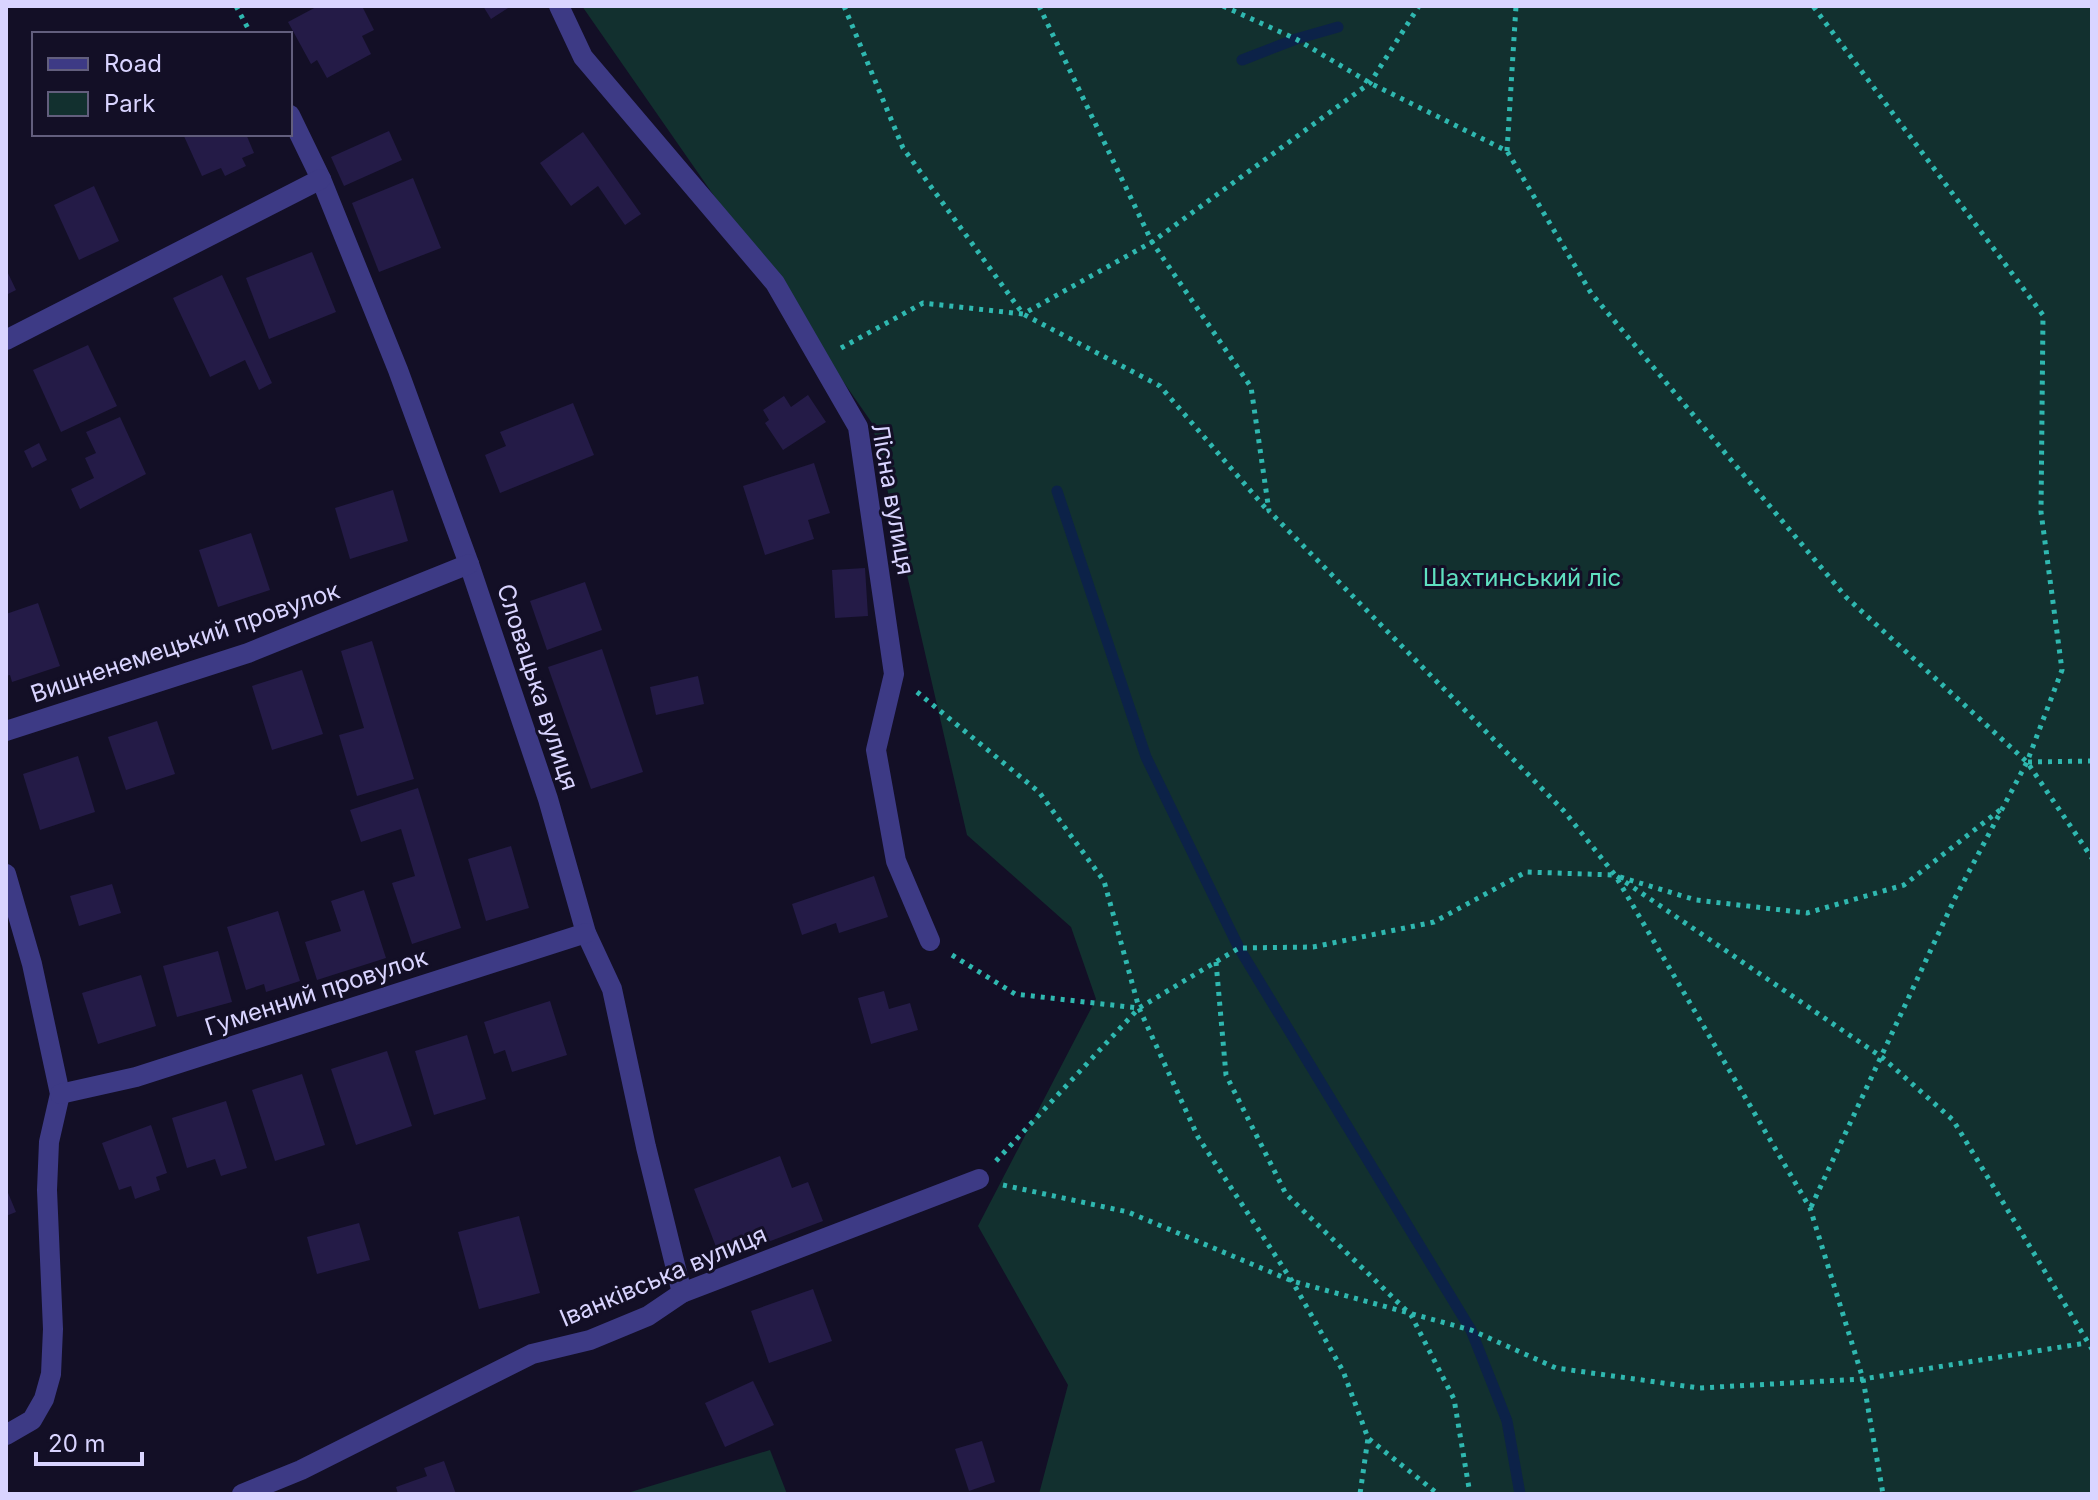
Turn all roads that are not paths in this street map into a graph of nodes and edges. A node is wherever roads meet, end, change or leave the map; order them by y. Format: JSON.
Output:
{"nodes":[{"id":1,"x":559,"y":6,"type":"edge"},
{"id":2,"x":292,"y":119,"type":"edge"},
{"id":3,"x":321,"y":179,"type":"junction"},
{"id":4,"x":6,"y":340,"type":"edge"},
{"id":5,"x":469,"y":564,"type":"junction"},
{"id":6,"x":6,"y":731,"type":"edge"},
{"id":7,"x":6,"y":874,"type":"edge"},
{"id":8,"x":586,"y":933,"type":"junction"},
{"id":9,"x":930,"y":941,"type":"road end"},
{"id":10,"x":60,"y":1094,"type":"junction"},
{"id":11,"x":979,"y":1179,"type":"road end"},
{"id":12,"x":682,"y":1293,"type":"junction"},
{"id":13,"x":6,"y":1435,"type":"edge"},
{"id":14,"x":242,"y":1494,"type":"edge"}],
"edges":[{"from":1,"to":9,"type":"street","name":"Лісна вулиця"},
{"from":2,"to":3,"type":"street","name":"Словацька вулиця"},
{"from":3,"to":4,"type":"street"},
{"from":3,"to":5,"type":"street","name":"Словацька вулиця"},
{"from":5,"to":6,"type":"street","name":"Вишненемецький провулок"},
{"from":5,"to":8,"type":"street","name":"Словацька вулиця"},
{"from":7,"to":10,"type":"street"},
{"from":8,"to":10,"type":"street","name":"Гуменний провулок"},
{"from":8,"to":12,"type":"street","name":"Словацька вулиця"},
{"from":10,"to":13,"type":"street"},
{"from":11,"to":12,"type":"street","name":"Іванківська вулиця"},
{"from":12,"to":14,"type":"street","name":"Іванківська вулиця"}]}
